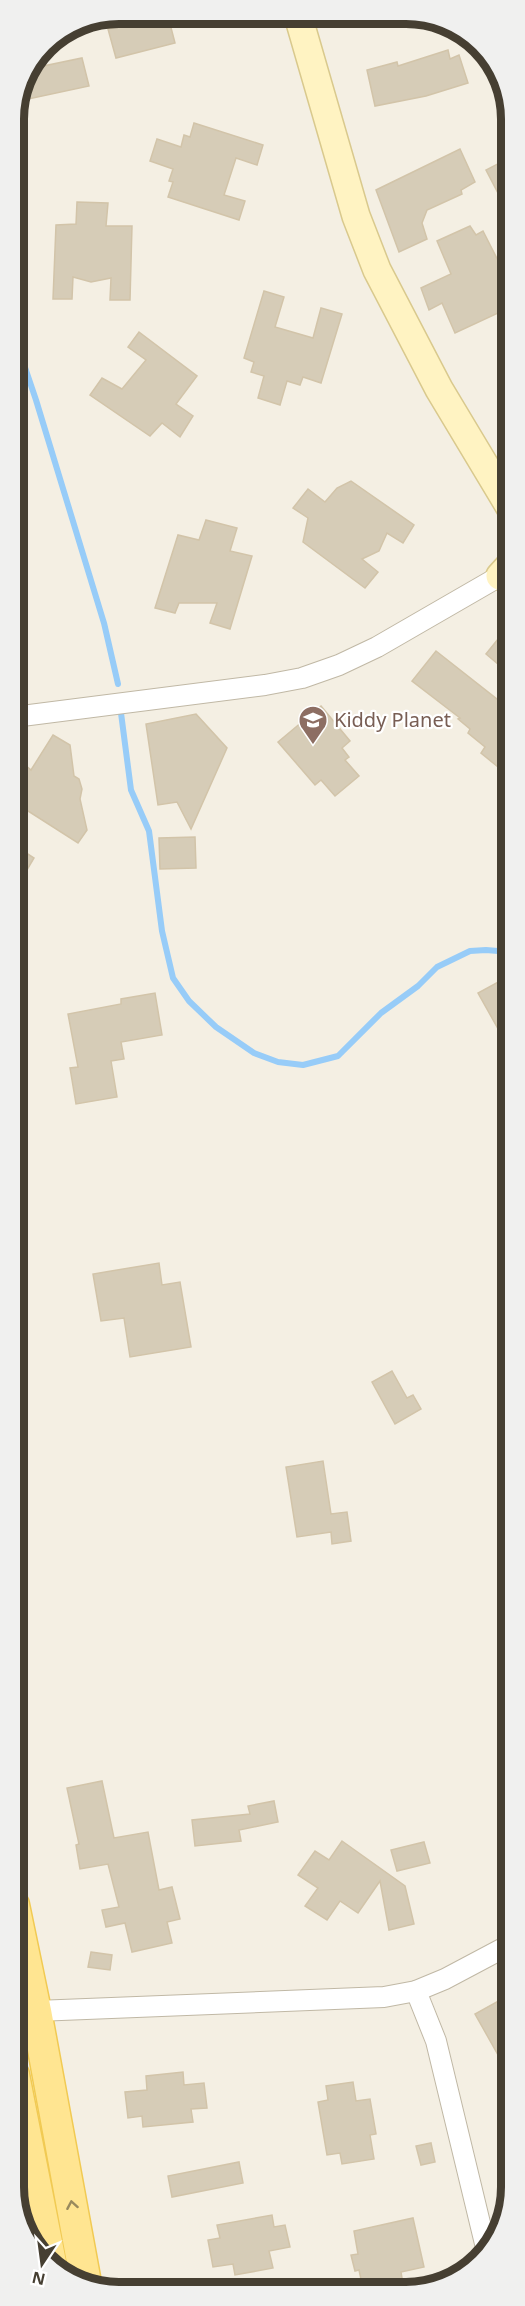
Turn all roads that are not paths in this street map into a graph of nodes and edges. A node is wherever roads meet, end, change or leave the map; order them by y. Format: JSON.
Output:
{"nodes":[{"id":1,"x":300,"y":24,"type":"edge"},
{"id":2,"x":501,"y":492,"type":"edge"},
{"id":3,"x":501,"y":575,"type":"edge"},
{"id":4,"x":24,"y":716,"type":"edge"},
{"id":5,"x":501,"y":1950,"type":"edge"},
{"id":6,"x":24,"y":1953,"type":"edge"},
{"id":7,"x":416,"y":1991,"type":"junction"},
{"id":8,"x":36,"y":2011,"type":"junction"},
{"id":9,"x":24,"y":2144,"type":"edge"},
{"id":10,"x":44,"y":2234,"type":"edge"},
{"id":11,"x":484,"y":2240,"type":"edge"},
{"id":12,"x":85,"y":2275,"type":"edge"}],
"edges":[{"from":1,"to":2,"type":"main road"},
{"from":3,"to":4,"type":"street"},
{"from":5,"to":7,"type":"street"},
{"from":6,"to":8,"type":"main road"},
{"from":7,"to":8,"type":"street"},
{"from":7,"to":11,"type":"street"},
{"from":12,"to":8,"type":"main road","one_way":true},
{"from":9,"to":10,"type":"main road"}]}
